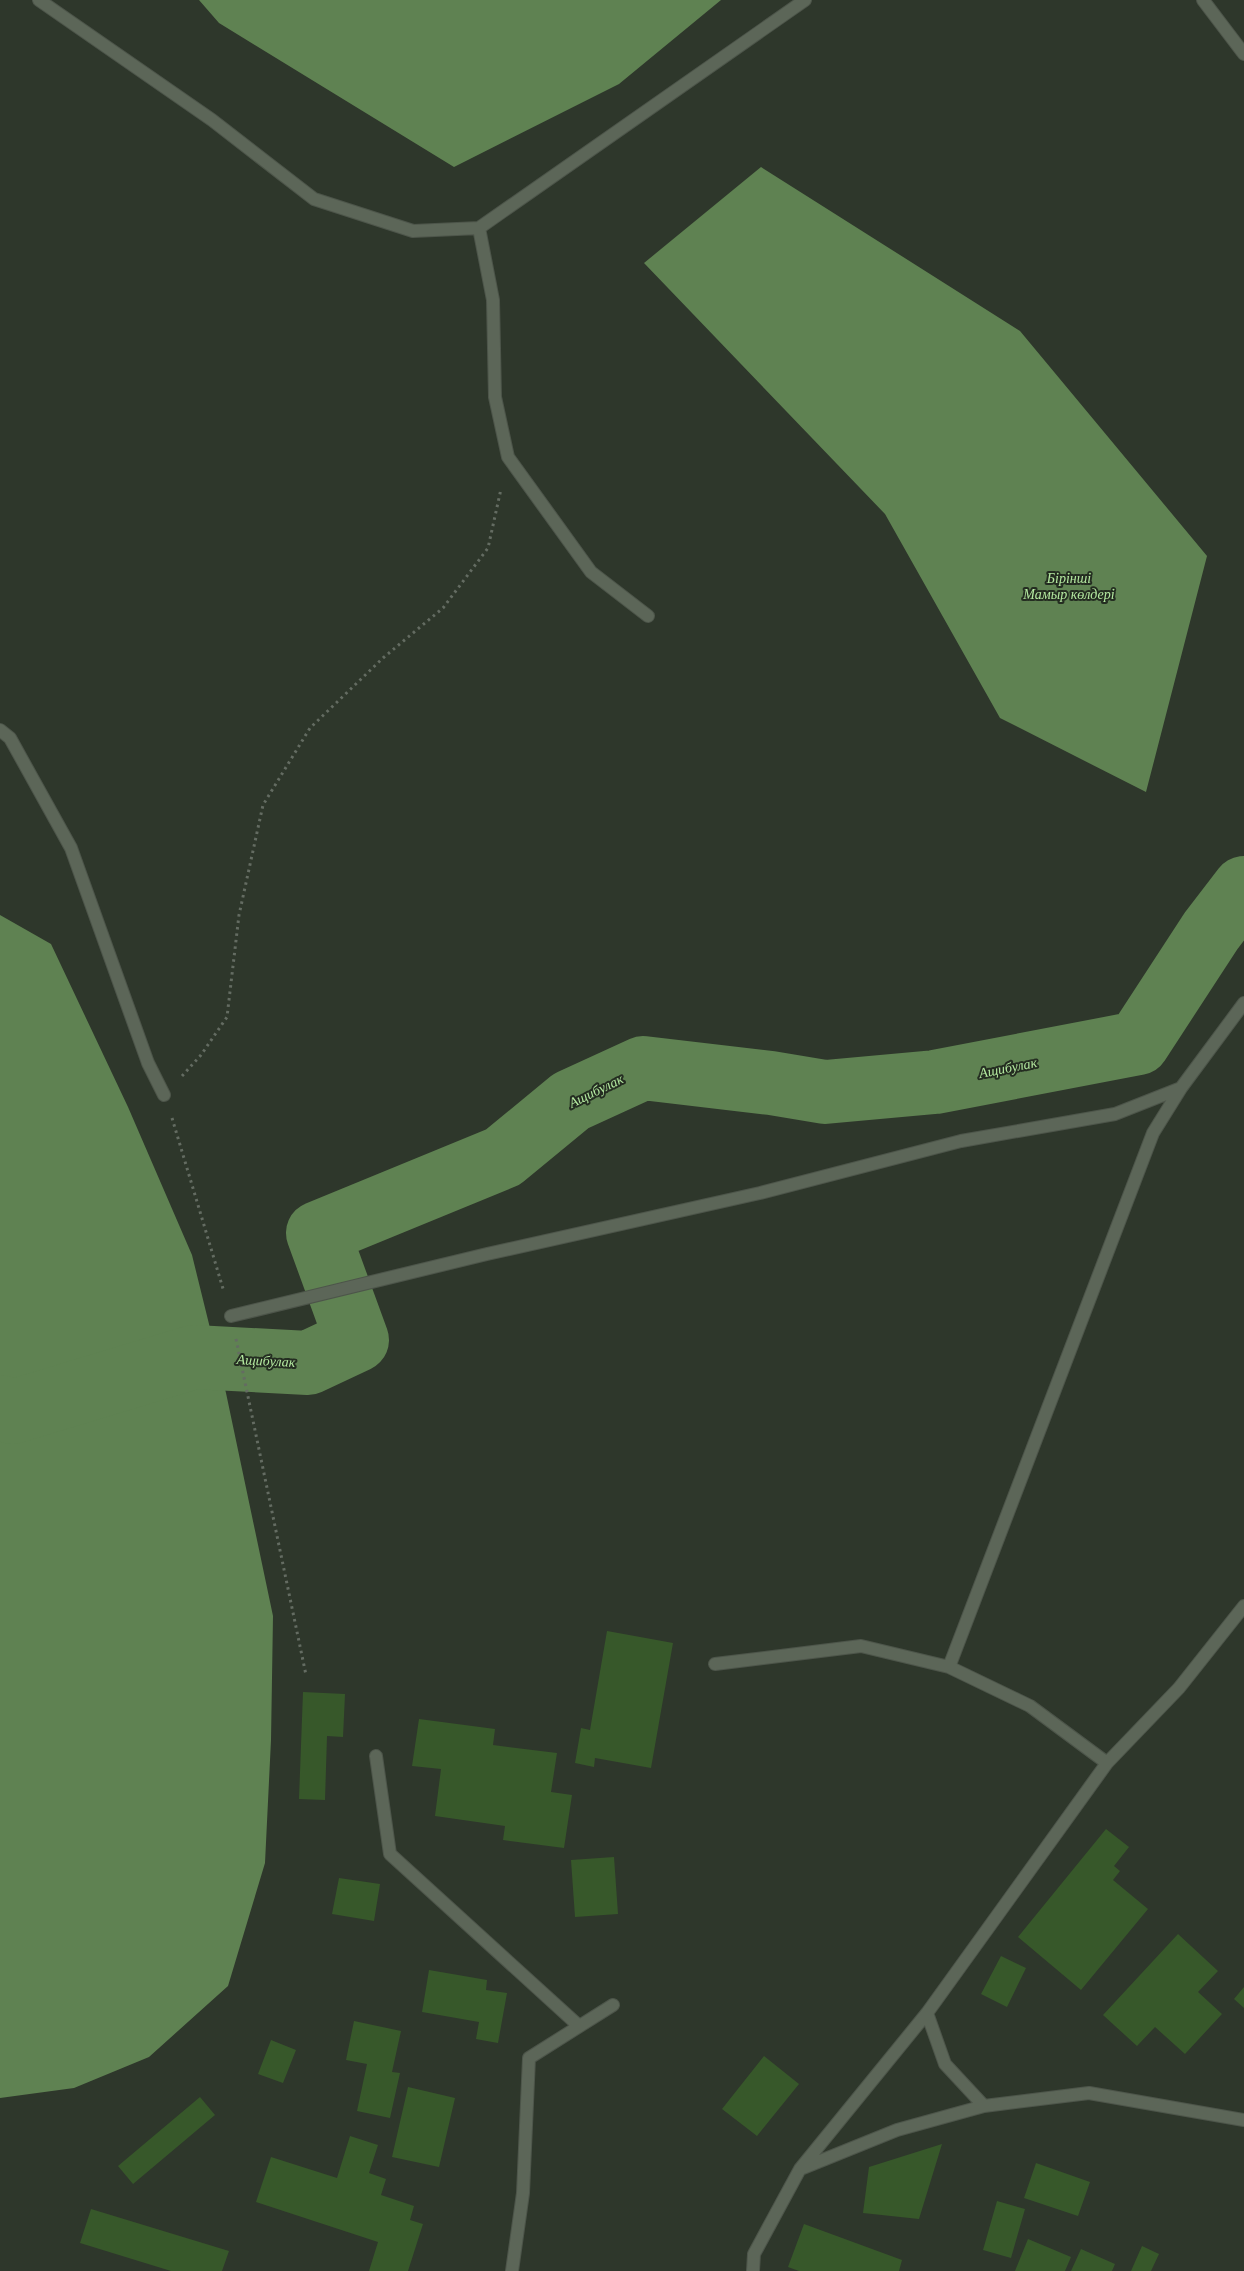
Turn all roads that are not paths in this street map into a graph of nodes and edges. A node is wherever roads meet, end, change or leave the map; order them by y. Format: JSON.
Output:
{"nodes":[{"id":1,"x":39,"y":0,"type":"edge"},
{"id":2,"x":805,"y":0,"type":"edge"},
{"id":3,"x":1203,"y":0,"type":"edge"},
{"id":4,"x":1244,"y":54,"type":"edge"},
{"id":5,"x":479,"y":228,"type":"junction"},
{"id":6,"x":648,"y":616,"type":"dead end"},
{"id":7,"x":0,"y":730,"type":"edge"},
{"id":8,"x":1244,"y":1003,"type":"edge"},
{"id":9,"x":1182,"y":1088,"type":"junction"},
{"id":10,"x":164,"y":1095,"type":"road end"},
{"id":11,"x":231,"y":1316,"type":"road end"},
{"id":12,"x":1244,"y":1606,"type":"edge"},
{"id":13,"x":715,"y":1664,"type":"dead end"},
{"id":14,"x":950,"y":1667,"type":"junction"},
{"id":15,"x":376,"y":1756,"type":"dead end"},
{"id":16,"x":1107,"y":1763,"type":"junction"},
{"id":17,"x":612,"y":2005,"type":"dead end"},
{"id":18,"x":927,"y":2013,"type":"junction"},
{"id":19,"x":579,"y":2026,"type":"junction"},
{"id":20,"x":984,"y":2106,"type":"junction"},
{"id":21,"x":1244,"y":2120,"type":"edge"},
{"id":22,"x":800,"y":2169,"type":"junction"},
{"id":23,"x":512,"y":2271,"type":"edge"},
{"id":24,"x":753,"y":2271,"type":"edge"}],
"edges":[{"from":1,"to":5,"type":"street"},
{"from":2,"to":5,"type":"street"},
{"from":3,"to":4,"type":"street"},
{"from":5,"to":6,"type":"street"},
{"from":7,"to":10,"type":"street"},
{"from":8,"to":9,"type":"street"},
{"from":9,"to":11,"type":"street"},
{"from":9,"to":14,"type":"street"},
{"from":12,"to":16,"type":"street"},
{"from":13,"to":14,"type":"street"},
{"from":14,"to":16,"type":"street"},
{"from":15,"to":19,"type":"street"},
{"from":16,"to":18,"type":"street"},
{"from":17,"to":19,"type":"street"},
{"from":18,"to":20,"type":"street"},
{"from":18,"to":22,"type":"street"},
{"from":19,"to":23,"type":"street"},
{"from":20,"to":21,"type":"street"},
{"from":20,"to":22,"type":"street"},
{"from":22,"to":24,"type":"street"}]}
